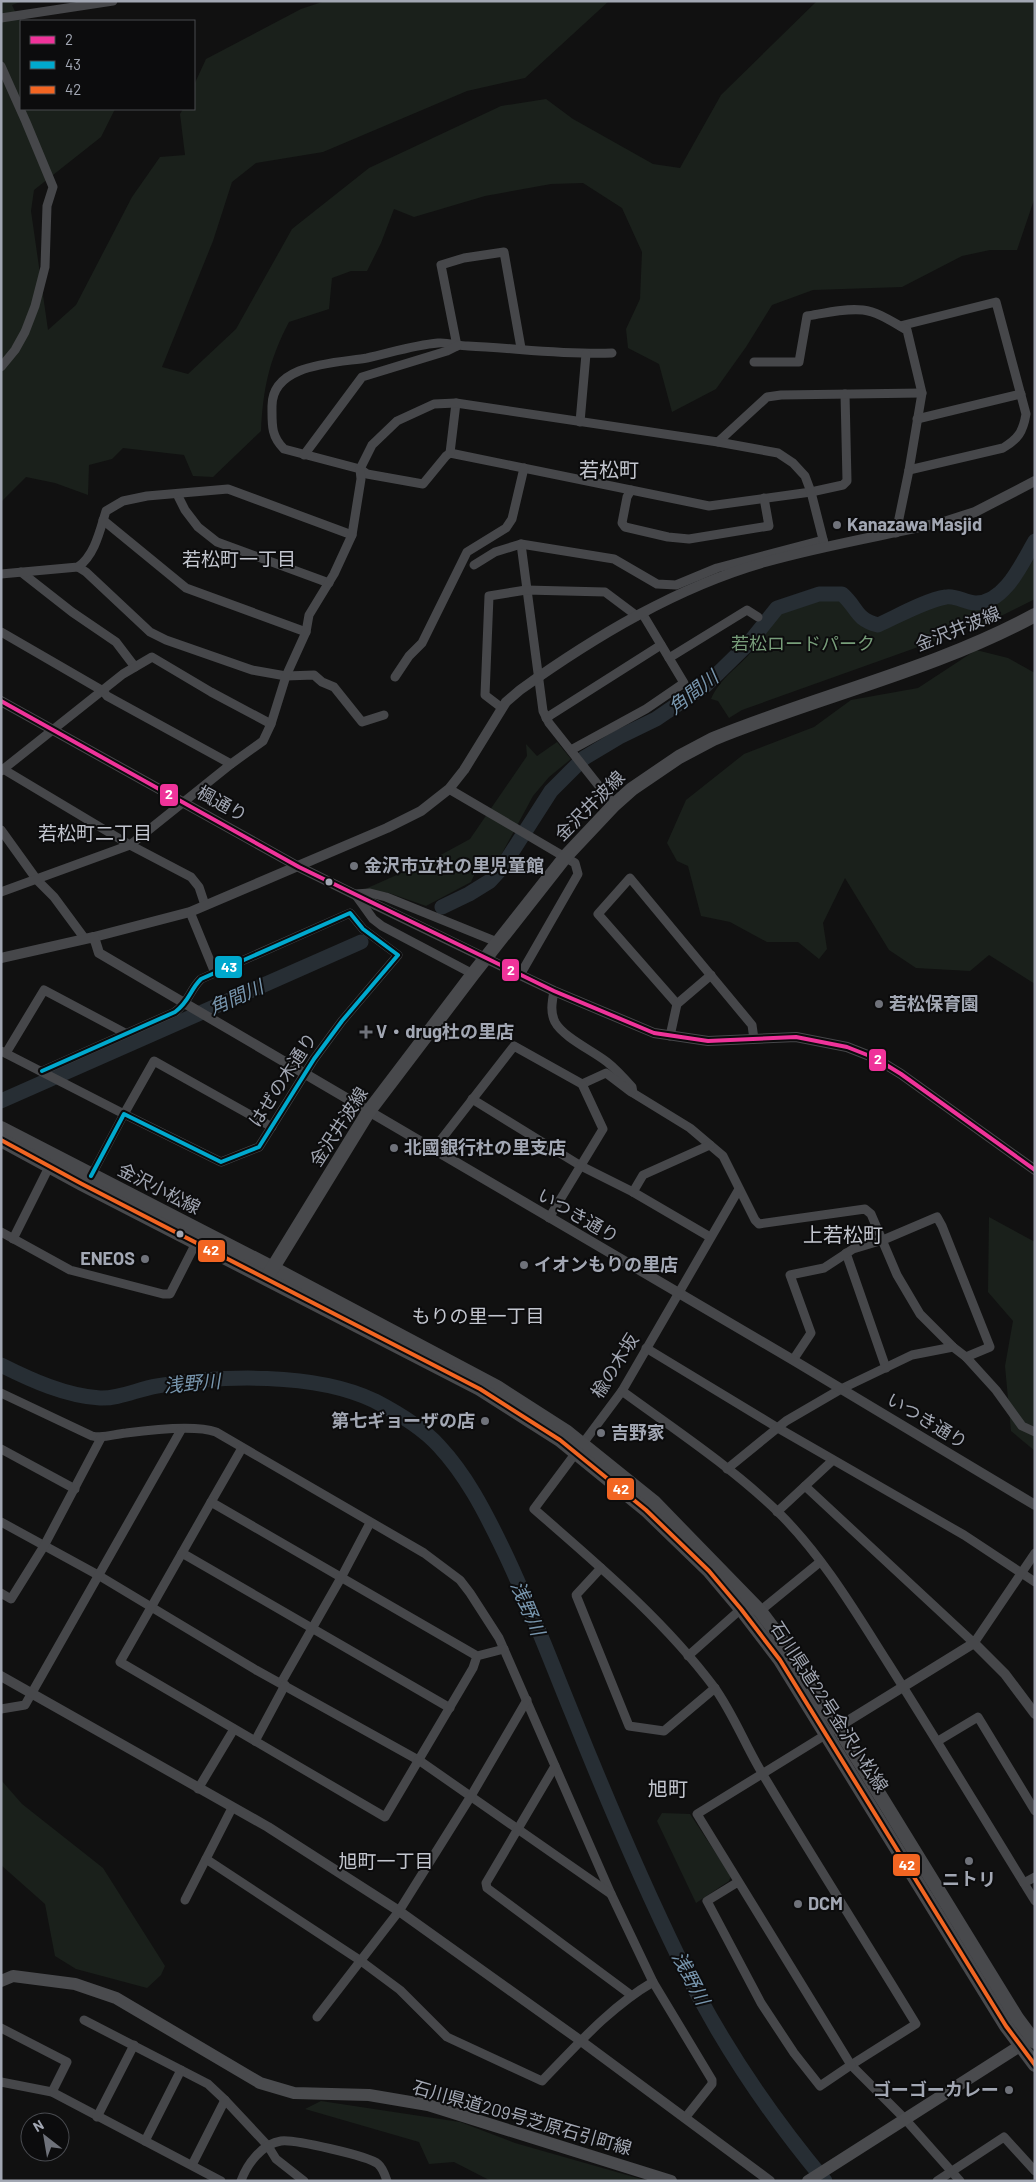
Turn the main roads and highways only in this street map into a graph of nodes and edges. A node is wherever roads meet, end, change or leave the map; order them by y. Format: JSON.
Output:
{"nodes":[{"id":1,"x":1035,"y":615,"type":"edge"},
{"id":2,"x":1,"y":1128,"type":"edge"},
{"id":3,"x":1,"y":1140,"type":"edge"},
{"id":4,"x":270,"y":1274,"type":"junction"},
{"id":5,"x":579,"y":1447,"type":"junction"},
{"id":6,"x":832,"y":1730,"type":"junction"},
{"id":7,"x":2,"y":1979,"type":"edge"},
{"id":8,"x":1034,"y":2039,"type":"edge"},
{"id":9,"x":1019,"y":2046,"type":"junction"},
{"id":10,"x":1035,"y":2065,"type":"edge"},
{"id":11,"x":671,"y":2181,"type":"edge"},
{"id":12,"x":808,"y":2181,"type":"edge"}],
"edges":[{"from":1,"to":4,"type":"main road","name":"金沢井波線"},
{"from":2,"to":4,"type":"main road","name":"金沢小松線"},
{"from":3,"to":4,"type":"main road","name":"金沢小松線"},
{"from":4,"to":5,"type":"main road"},
{"from":5,"to":6,"type":"main road","name":"石川県道22号金沢小松線"},
{"from":5,"to":6,"type":"main road"},
{"from":6,"to":8,"type":"main road"},
{"from":6,"to":9,"type":"main road","name":"石川県道22号金沢小松線"},
{"from":7,"to":11,"type":"main road","name":"石川県道209号芝原石引町線"},
{"from":8,"to":9,"type":"main road"},
{"from":9,"to":10,"type":"main road","name":"石川県道22号金沢小松線"},
{"from":9,"to":12,"type":"main road"}]}
